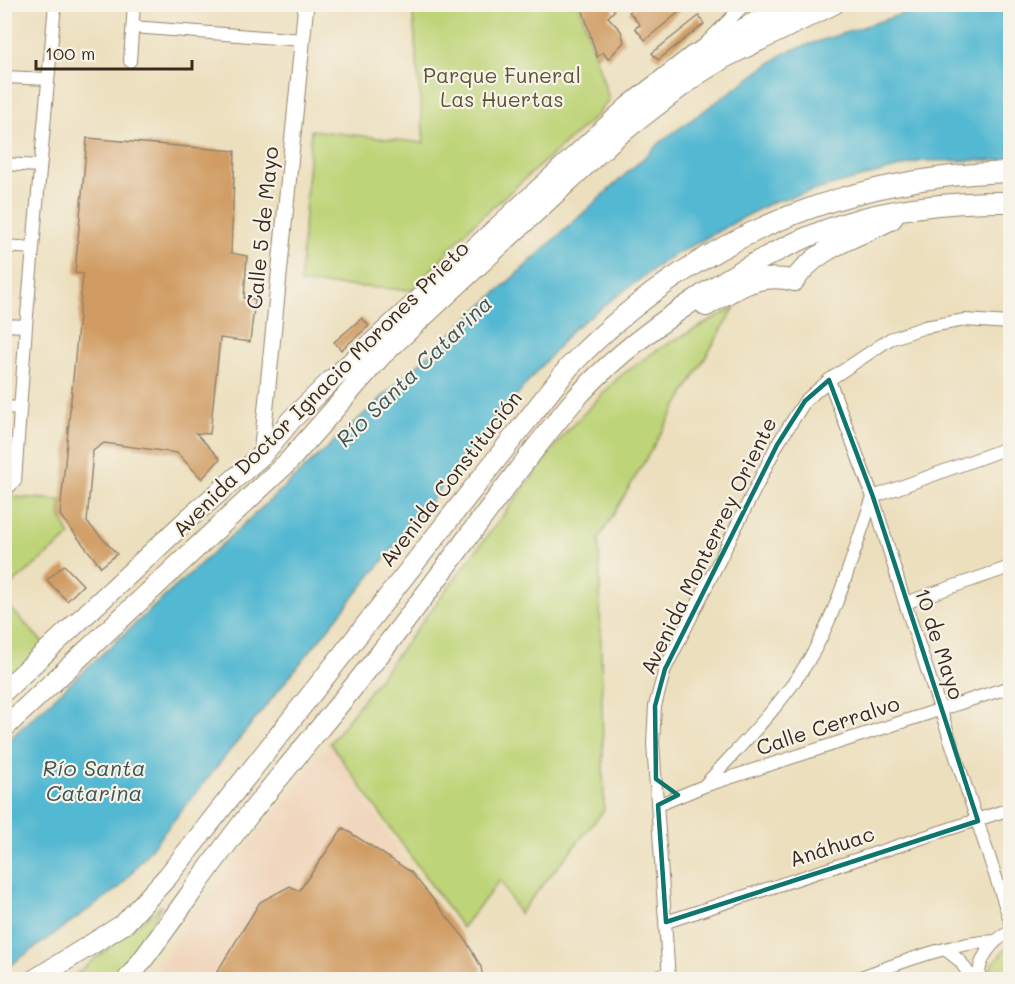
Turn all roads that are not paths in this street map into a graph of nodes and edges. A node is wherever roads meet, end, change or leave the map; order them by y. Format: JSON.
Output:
{"nodes":[{"id":1,"x":55,"y":4,"type":"edge"},
{"id":2,"x":134,"y":4,"type":"edge"},
{"id":3,"x":306,"y":4,"type":"edge"},
{"id":4,"x":745,"y":4,"type":"edge"},
{"id":5,"x":789,"y":4,"type":"edge"},
{"id":6,"x":834,"y":4,"type":"edge"},
{"id":7,"x":133,"y":27,"type":"junction"},
{"id":8,"x":303,"y":40,"type":"junction"},
{"id":9,"x":693,"y":56,"type":"junction"},
{"id":10,"x":130,"y":61,"type":"dead end"},
{"id":11,"x":4,"y":77,"type":"edge"},
{"id":12,"x":48,"y":79,"type":"junction"},
{"id":13,"x":4,"y":164,"type":"edge"},
{"id":14,"x":40,"y":166,"type":"junction"},
{"id":15,"x":1011,"y":172,"type":"edge"},
{"id":16,"x":1011,"y":202,"type":"edge"},
{"id":17,"x":916,"y":207,"type":"junction"},
{"id":18,"x":4,"y":246,"type":"edge"},
{"id":19,"x":33,"y":248,"type":"junction"},
{"id":20,"x":1011,"y":323,"type":"edge"},
{"id":21,"x":4,"y":325,"type":"edge"},
{"id":22,"x":26,"y":326,"type":"junction"},
{"id":23,"x":649,"y":332,"type":"junction"},
{"id":24,"x":829,"y":380,"type":"junction"},
{"id":25,"x":4,"y":407,"type":"edge"},
{"id":26,"x":20,"y":408,"type":"junction"},
{"id":27,"x":1011,"y":447,"type":"edge"},
{"id":28,"x":261,"y":456,"type":"junction"},
{"id":29,"x":8,"y":486,"type":"edge"},
{"id":30,"x":873,"y":497,"type":"junction"},
{"id":31,"x":1011,"y":567,"type":"edge"},
{"id":32,"x":905,"y":603,"type":"junction"},
{"id":33,"x":1011,"y":687,"type":"edge"},
{"id":34,"x":4,"y":690,"type":"edge"},
{"id":35,"x":940,"y":711,"type":"junction"},
{"id":36,"x":4,"y":728,"type":"edge"},
{"id":37,"x":656,"y":779,"type":"junction"},
{"id":38,"x":704,"y":786,"type":"junction"},
{"id":39,"x":678,"y":795,"type":"junction"},
{"id":40,"x":658,"y":805,"type":"junction"},
{"id":41,"x":1011,"y":809,"type":"edge"},
{"id":42,"x":214,"y":819,"type":"junction"},
{"id":43,"x":978,"y":821,"type":"junction"},
{"id":44,"x":1011,"y":920,"type":"edge"},
{"id":45,"x":666,"y":922,"type":"junction"},
{"id":46,"x":124,"y":924,"type":"junction"},
{"id":47,"x":163,"y":929,"type":"junction"},
{"id":48,"x":1011,"y":932,"type":"edge"},
{"id":49,"x":996,"y":941,"type":"junction"},
{"id":50,"x":150,"y":947,"type":"junction"},
{"id":51,"x":945,"y":949,"type":"junction"},
{"id":52,"x":669,"y":976,"type":"edge"},
{"id":53,"x":34,"y":980,"type":"edge"},
{"id":54,"x":60,"y":980,"type":"edge"},
{"id":55,"x":127,"y":980,"type":"edge"},
{"id":56,"x":139,"y":980,"type":"edge"},
{"id":57,"x":649,"y":980,"type":"edge"},
{"id":58,"x":852,"y":980,"type":"edge"},
{"id":59,"x":973,"y":980,"type":"edge"},
{"id":60,"x":978,"y":980,"type":"edge"}],
"edges":[{"from":1,"to":12,"type":"street"},
{"from":2,"to":7,"type":"street"},
{"from":3,"to":8,"type":"street","name":"Calle 5 de Mayo"},
{"from":4,"to":9,"type":"street"},
{"from":5,"to":9,"type":"highway","name":"Avenida Doctor Ignacio Morones Prieto"},
{"from":6,"to":36,"type":"highway","name":"Avenida Doctor Ignacio Morones Prieto"},
{"from":7,"to":8,"type":"street"},
{"from":7,"to":10,"type":"street"},
{"from":8,"to":28,"type":"street","name":"Calle 5 de Mayo"},
{"from":9,"to":28,"type":"highway","name":"Avenida Doctor Ignacio Morones Prieto"},
{"from":11,"to":12,"type":"street"},
{"from":12,"to":14,"type":"street"},
{"from":13,"to":14,"type":"street"},
{"from":14,"to":19,"type":"street"},
{"from":15,"to":42,"type":"highway","name":"Avenida Constitución"},
{"from":16,"to":17,"type":"highway"},
{"from":17,"to":23,"type":"highway"},
{"from":17,"to":23,"type":"highway"},
{"from":18,"to":19,"type":"street"},
{"from":19,"to":22,"type":"street"},
{"from":20,"to":24,"type":"street","name":"Avenida Monterrey Oriente"},
{"from":21,"to":22,"type":"street"},
{"from":22,"to":26,"type":"street"},
{"from":23,"to":47,"type":"highway"},
{"from":24,"to":30,"type":"street","name":"10 de Mayo"},
{"from":24,"to":37,"type":"street","name":"Avenida Monterrey Oriente"},
{"from":25,"to":26,"type":"street"},
{"from":26,"to":29,"type":"street"},
{"from":27,"to":30,"type":"street"},
{"from":28,"to":34,"type":"highway","name":"Avenida Doctor Ignacio Morones Prieto"},
{"from":30,"to":32,"type":"street","name":"10 de Mayo"},
{"from":30,"to":38,"type":"street"},
{"from":31,"to":32,"type":"street"},
{"from":32,"to":35,"type":"street","name":"10 de Mayo"},
{"from":33,"to":35,"type":"street","name":"Calle Cerralvo"},
{"from":35,"to":38,"type":"street","name":"Calle Cerralvo"},
{"from":35,"to":43,"type":"street","name":"10 de Mayo"},
{"from":37,"to":39,"type":"street"},
{"from":37,"to":40,"type":"street","name":"Avenida Monterrey Oriente"},
{"from":38,"to":39,"type":"street","name":"Calle Cerralvo"},
{"from":39,"to":40,"type":"street","name":"Calle Cerralvo"},
{"from":40,"to":45,"type":"street","name":"Avenida Monterrey Oriente"},
{"from":41,"to":43,"type":"street","name":"Anáhuac"},
{"from":42,"to":46,"type":"highway","name":"Avenida Constitución"},
{"from":42,"to":47,"type":"highway"},
{"from":43,"to":44,"type":"street","name":"10 de Mayo"},
{"from":43,"to":45,"type":"street","name":"Anáhuac"},
{"from":45,"to":52,"type":"street","name":"Avenida Monterrey Oriente"},
{"from":46,"to":53,"type":"highway","name":"Avenida Constitución"},
{"from":46,"to":54,"type":"highway"},
{"from":47,"to":50,"type":"highway"},
{"from":48,"to":49,"type":"street"},
{"from":49,"to":51,"type":"street"},
{"from":49,"to":60,"type":"street"},
{"from":50,"to":55,"type":"highway"},
{"from":50,"to":56,"type":"highway"},
{"from":51,"to":58,"type":"street"},
{"from":51,"to":59,"type":"street"},
{"from":52,"to":57,"type":"street"}]}
